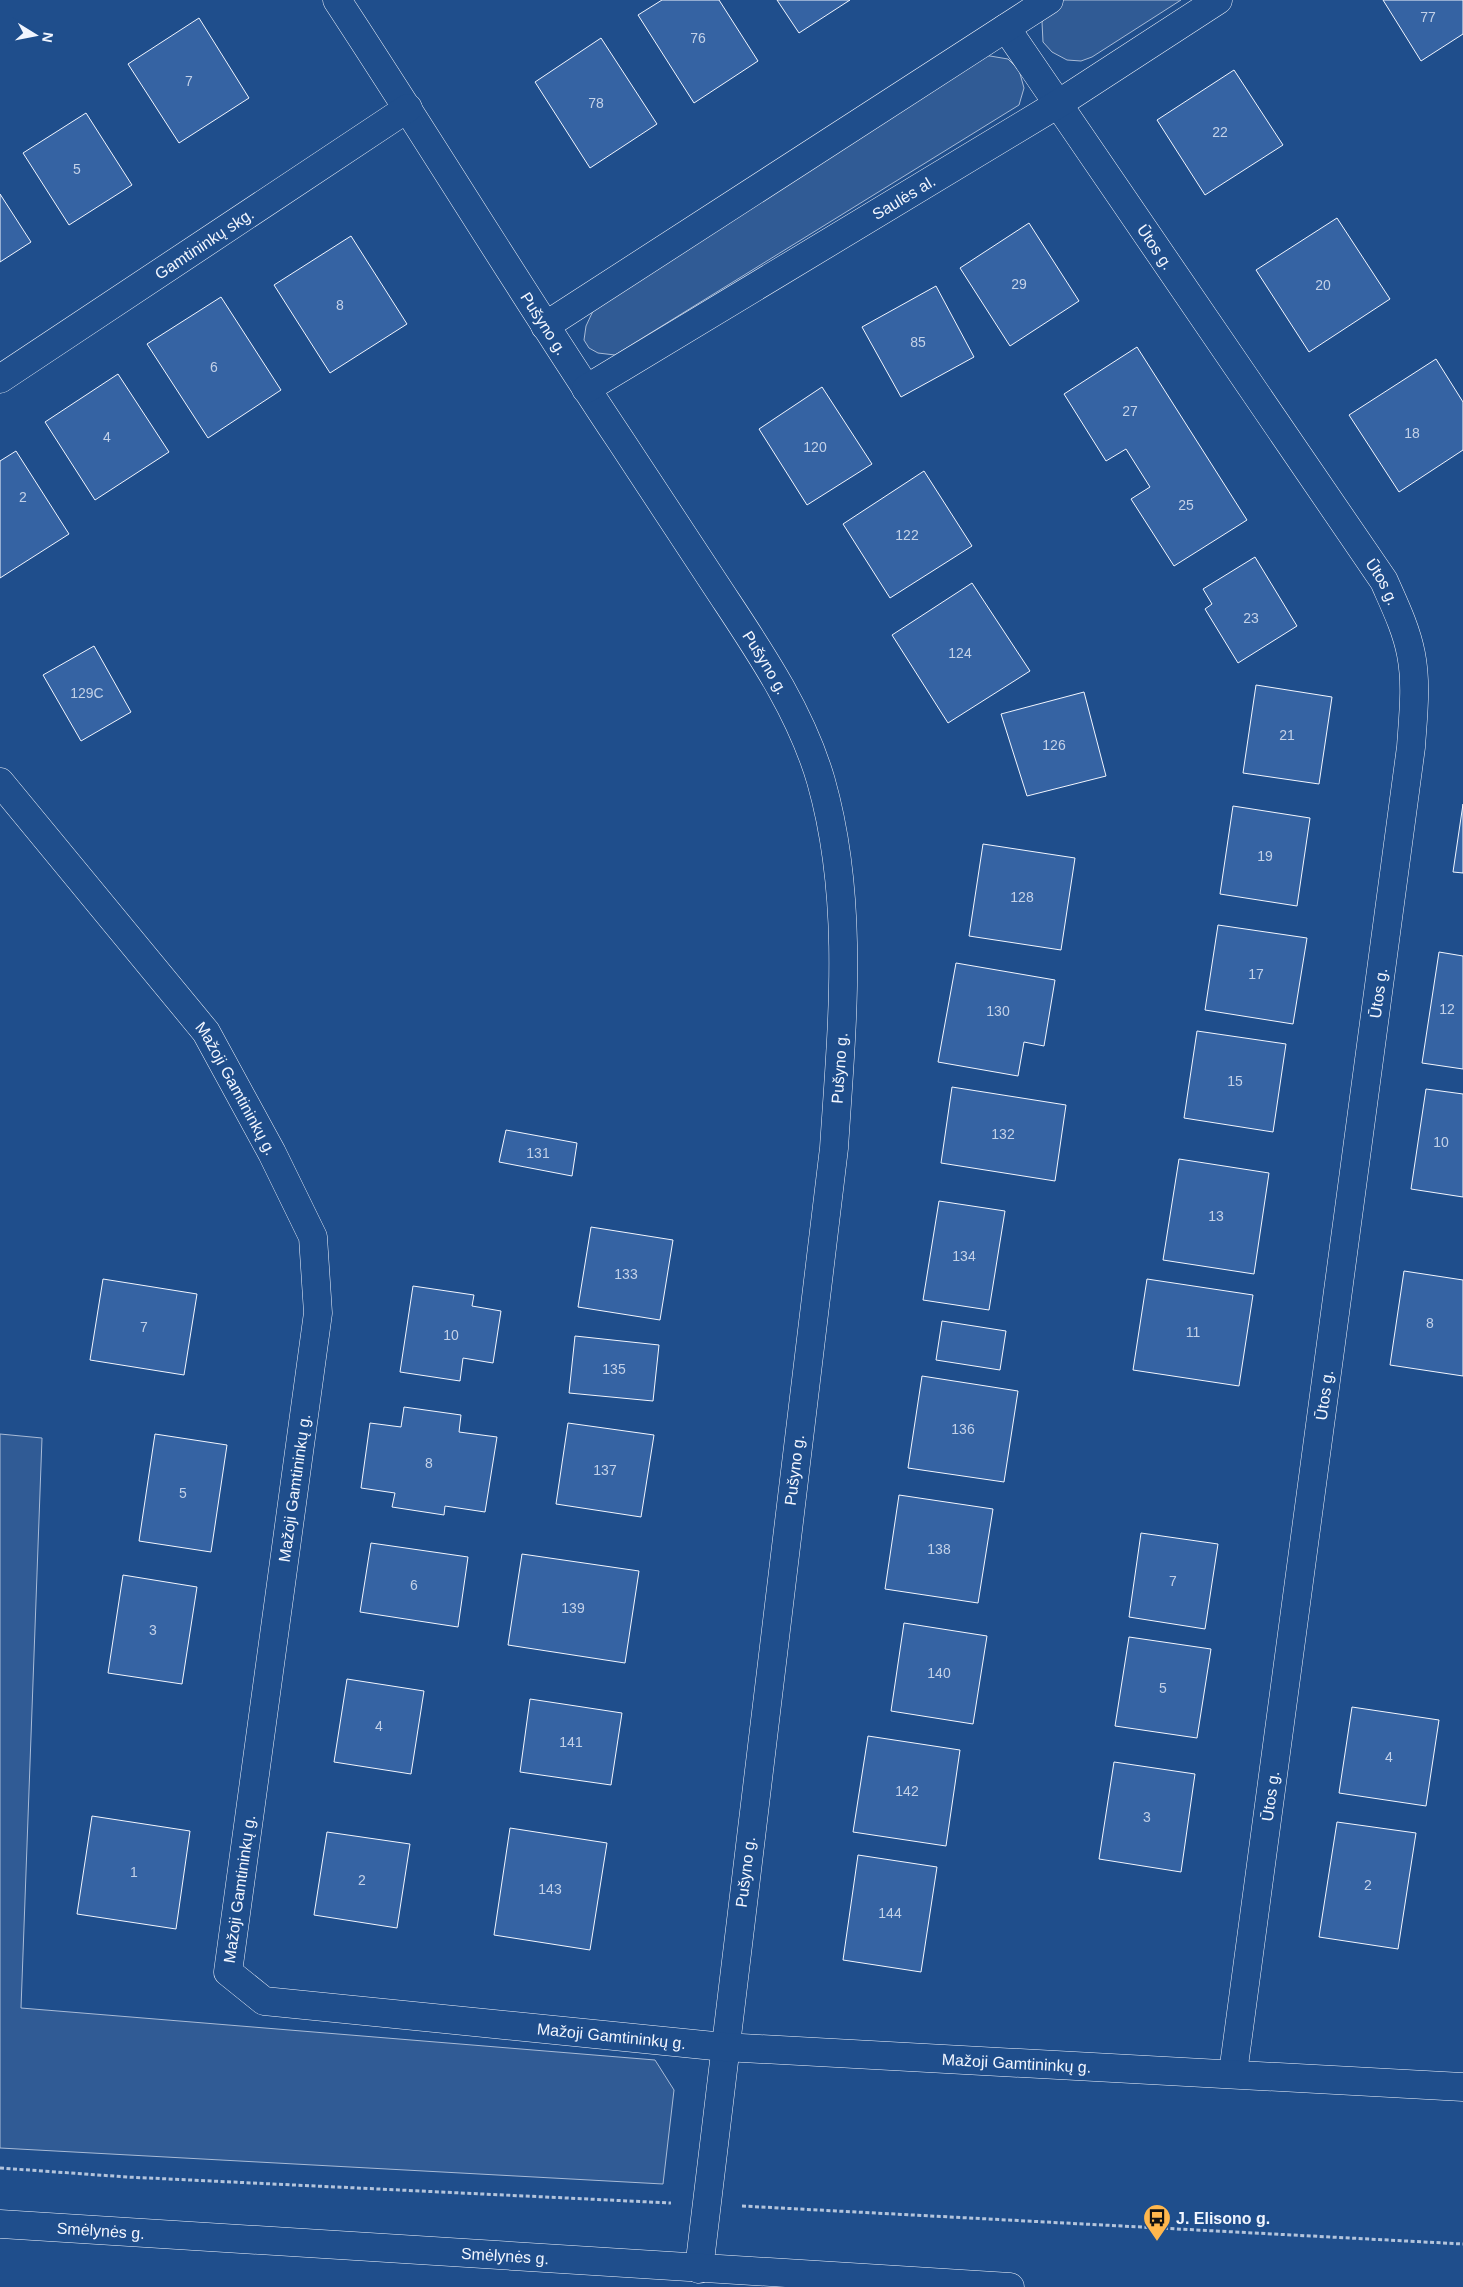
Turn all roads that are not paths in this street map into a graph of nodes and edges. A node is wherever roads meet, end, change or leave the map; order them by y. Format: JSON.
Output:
{"nodes":[{"id":1,"x":337,"y":0,"type":"edge"},
{"id":2,"x":1050,"y":0,"type":"edge"},
{"id":3,"x":1218,"y":0,"type":"edge"},
{"id":4,"x":1006,"y":28,"type":"junction"},
{"id":5,"x":1058,"y":104,"type":"junction"},
{"id":6,"x":408,"y":108,"type":"junction"},
{"id":7,"x":545,"y":326,"type":"junction"},
{"id":8,"x":0,"y":379,"type":"edge"},
{"id":9,"x":586,"y":389,"type":"junction"},
{"id":10,"x":0,"y":782,"type":"edge"},
{"id":11,"x":724,"y":2048,"type":"junction"},
{"id":12,"x":1233,"y":2073,"type":"junction"},
{"id":13,"x":1463,"y":2087,"type":"edge"},
{"id":14,"x":0,"y":2224,"type":"edge"},
{"id":15,"x":698,"y":2269,"type":"junction"},
{"id":16,"x":1010,"y":2287,"type":"edge"}],
"edges":[{"from":1,"to":6,"type":"main road","name":"Pušyno g."},
{"from":2,"to":4,"type":"main road"},
{"from":3,"to":5,"type":"main road","name":"Saulės al."},
{"from":4,"to":5,"type":"main road","name":"Ūtos g."},
{"from":4,"to":7,"type":"main road"},
{"from":5,"to":9,"type":"main road","name":"Saulės al."},
{"from":5,"to":12,"type":"main road","name":"Ūtos g."},
{"from":6,"to":7,"type":"main road","name":"Pušyno g."},
{"from":6,"to":8,"type":"main road","name":"Gamtininkų skg."},
{"from":7,"to":9,"type":"main road","name":"Pušyno g."},
{"from":9,"to":11,"type":"main road","name":"Pušyno g."},
{"from":10,"to":11,"type":"main road","name":"Mažoji Gamtininkų g."},
{"from":11,"to":12,"type":"main road","name":"Mažoji Gamtininkų g."},
{"from":11,"to":15,"type":"main road","name":"Pušyno g."},
{"from":12,"to":13,"type":"main road","name":"Mažoji Gamtininkų g."},
{"from":14,"to":15,"type":"main road","name":"Smėlynės g."},
{"from":15,"to":16,"type":"main road","name":"Smėlynės g."}]}
